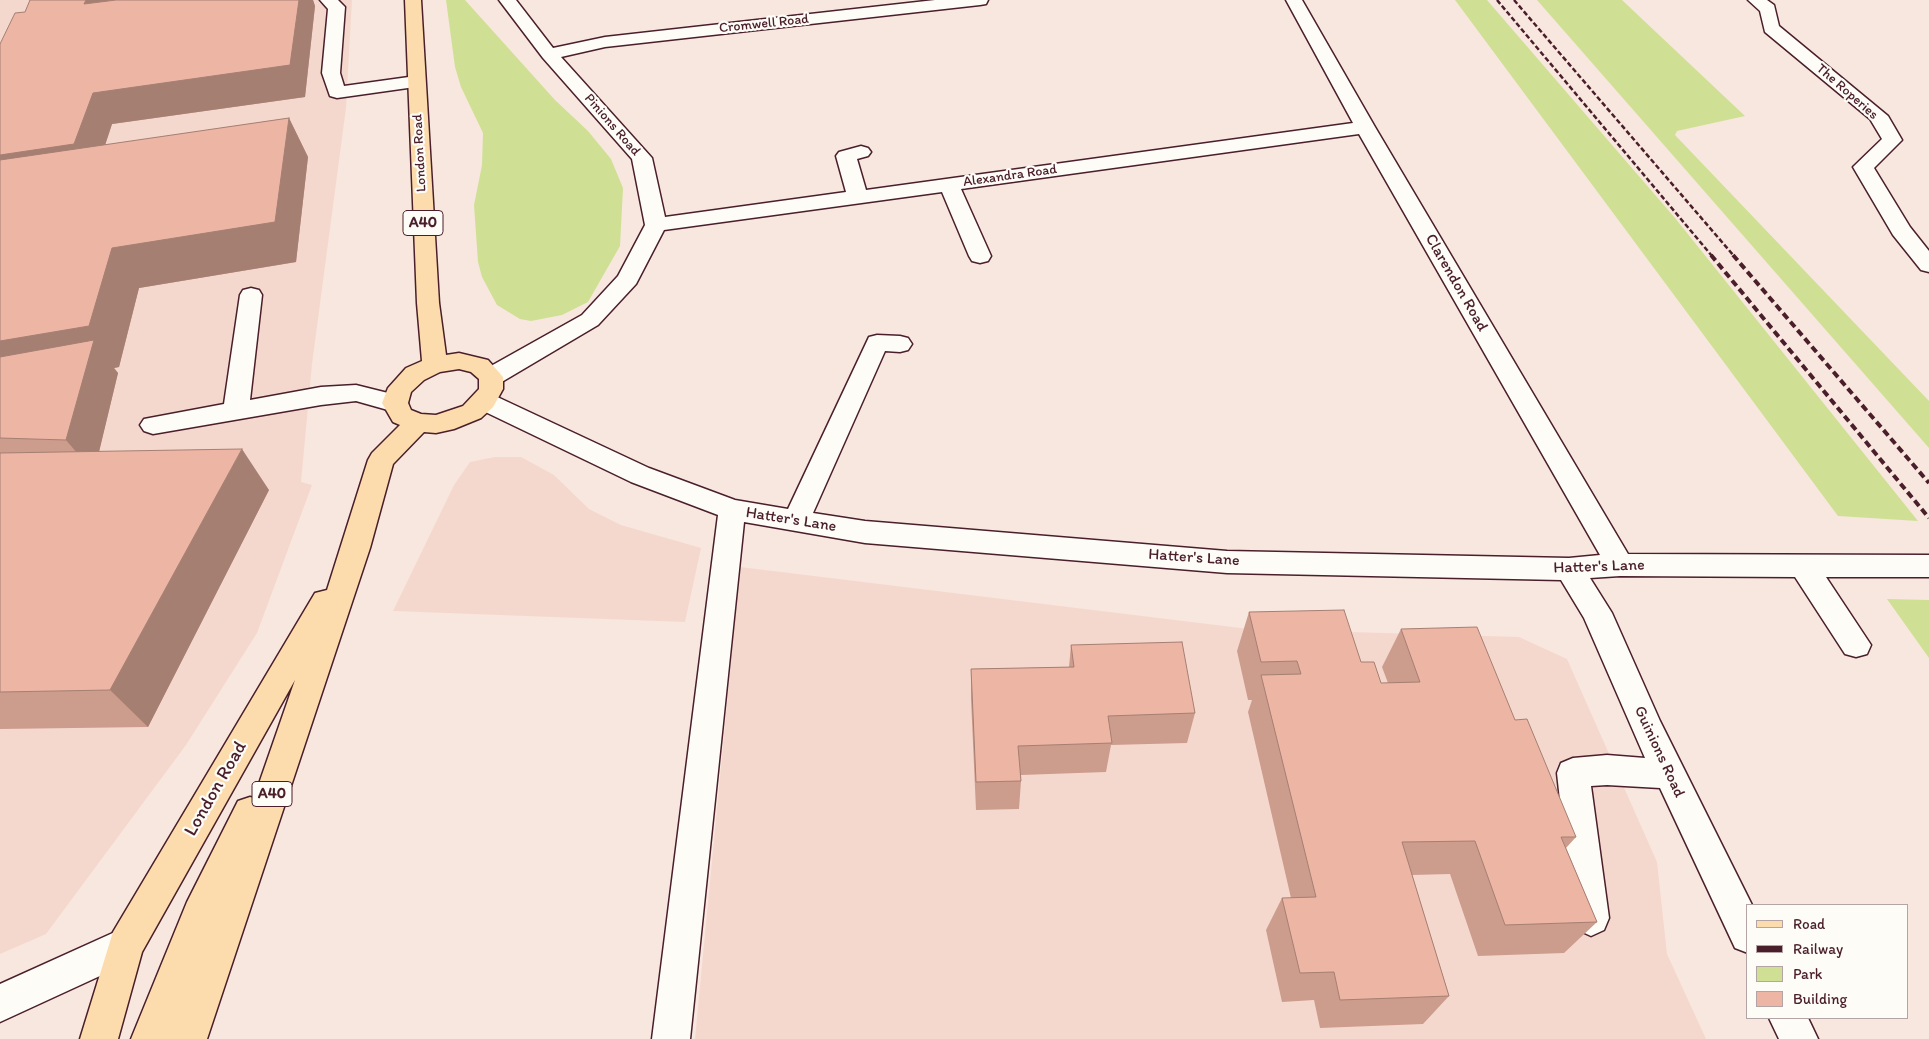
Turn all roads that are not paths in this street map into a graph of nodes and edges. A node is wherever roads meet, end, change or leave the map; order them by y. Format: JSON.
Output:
{"nodes":[{"id":1,"x":328,"y":0,"type":"edge"},
{"id":2,"x":413,"y":0,"type":"edge"},
{"id":3,"x":507,"y":0,"type":"edge"},
{"id":4,"x":980,"y":0,"type":"edge"},
{"id":5,"x":1294,"y":0,"type":"edge"},
{"id":6,"x":1756,"y":0,"type":"edge"},
{"id":7,"x":549,"y":54,"type":"junction"},
{"id":8,"x":416,"y":82,"type":"junction"},
{"id":9,"x":1365,"y":127,"type":"junction"},
{"id":10,"x":861,"y":152,"type":"dead end"},
{"id":11,"x":949,"y":185,"type":"junction"},
{"id":12,"x":858,"y":197,"type":"junction"},
{"id":13,"x":656,"y":225,"type":"junction"},
{"id":14,"x":980,"y":256,"type":"dead end"},
{"id":15,"x":1929,"y":264,"type":"edge"},
{"id":16,"x":251,"y":295,"type":"dead end"},
{"id":17,"x":900,"y":344,"type":"dead end"},
{"id":18,"x":435,"y":364,"type":"junction"},
{"id":19,"x":488,"y":389,"type":"junction"},
{"id":20,"x":395,"y":403,"type":"junction"},
{"id":21,"x":236,"y":411,"type":"junction"},
{"id":22,"x":418,"y":423,"type":"junction"},
{"id":23,"x":153,"y":424,"type":"dead end"},
{"id":24,"x":732,"y":510,"type":"junction"},
{"id":25,"x":796,"y":521,"type":"junction"},
{"id":26,"x":356,"y":548,"type":"junction"},
{"id":27,"x":1803,"y":565,"type":"junction"},
{"id":28,"x":1620,"y":566,"type":"junction"},
{"id":29,"x":1929,"y":566,"type":"edge"},
{"id":30,"x":1569,"y":569,"type":"junction"},
{"id":31,"x":1856,"y":645,"type":"dead end"},
{"id":32,"x":299,"y":715,"type":"junction"},
{"id":33,"x":1669,"y":774,"type":"junction"},
{"id":34,"x":1591,"y":918,"type":"edge"},
{"id":35,"x":1746,"y":931,"type":"edge"},
{"id":36,"x":126,"y":945,"type":"junction"},
{"id":37,"x":0,"y":1003,"type":"edge"},
{"id":38,"x":1788,"y":1019,"type":"edge"},
{"id":39,"x":99,"y":1039,"type":"edge"},
{"id":40,"x":150,"y":1039,"type":"edge"},
{"id":41,"x":188,"y":1039,"type":"edge"},
{"id":42,"x":671,"y":1039,"type":"edge"},
{"id":43,"x":1798,"y":1039,"type":"edge"}],
"edges":[{"from":1,"to":8,"type":"street"},
{"from":2,"to":8,"type":"main road","name":"London Road","number":"A40"},
{"from":3,"to":7,"type":"street","name":"Pinions Road"},
{"from":4,"to":7,"type":"street","name":"Cromwell Road"},
{"from":5,"to":9,"type":"street","name":"Clarendon Road"},
{"from":6,"to":15,"type":"street","name":"The Roperies"},
{"from":7,"to":13,"type":"street","name":"Pinions Road"},
{"from":8,"to":18,"type":"main road","name":"London Road","number":"A40"},
{"from":9,"to":11,"type":"street","name":"Alexandra Road"},
{"from":9,"to":28,"type":"street","name":"Clarendon Road"},
{"from":10,"to":12,"type":"street"},
{"from":11,"to":12,"type":"street","name":"Alexandra Road"},
{"from":11,"to":14,"type":"street"},
{"from":12,"to":13,"type":"street","name":"Alexandra Road"},
{"from":13,"to":19,"type":"street"},
{"from":16,"to":21,"type":"street"},
{"from":17,"to":25,"type":"street"},
{"from":18,"to":19,"type":"main road"},
{"from":18,"to":20,"type":"main road"},
{"from":19,"to":22,"type":"main road"},
{"from":19,"to":24,"type":"street","name":"Hatter's Lane"},
{"from":20,"to":21,"type":"street"},
{"from":20,"to":22,"type":"main road"},
{"from":21,"to":23,"type":"street"},
{"from":22,"to":26,"type":"main road","name":"London Road","number":"A40"},
{"from":24,"to":25,"type":"street","name":"Hatter's Lane"},
{"from":24,"to":42,"type":"street"},
{"from":25,"to":30,"type":"street","name":"Hatter's Lane"},
{"from":26,"to":32,"type":"main road","name":"London Road","number":"A40"},
{"from":26,"to":36,"type":"main road","name":"London Road","number":"A40"},
{"from":27,"to":28,"type":"street","name":"Hatter's Lane"},
{"from":27,"to":29,"type":"street","name":"Hatter's Lane"},
{"from":27,"to":31,"type":"street"},
{"from":28,"to":30,"type":"street","name":"Hatter's Lane"},
{"from":30,"to":33,"type":"street","name":"Guinions Road"},
{"from":32,"to":40,"type":"main road"},
{"from":32,"to":41,"type":"main road","name":"London Road","number":"A40"},
{"from":33,"to":34,"type":"street"},
{"from":33,"to":35,"type":"street","name":"Guinions Road"},
{"from":36,"to":37,"type":"street"},
{"from":36,"to":39,"type":"main road","name":"London Road","number":"A40"},
{"from":38,"to":43,"type":"street"}]}
